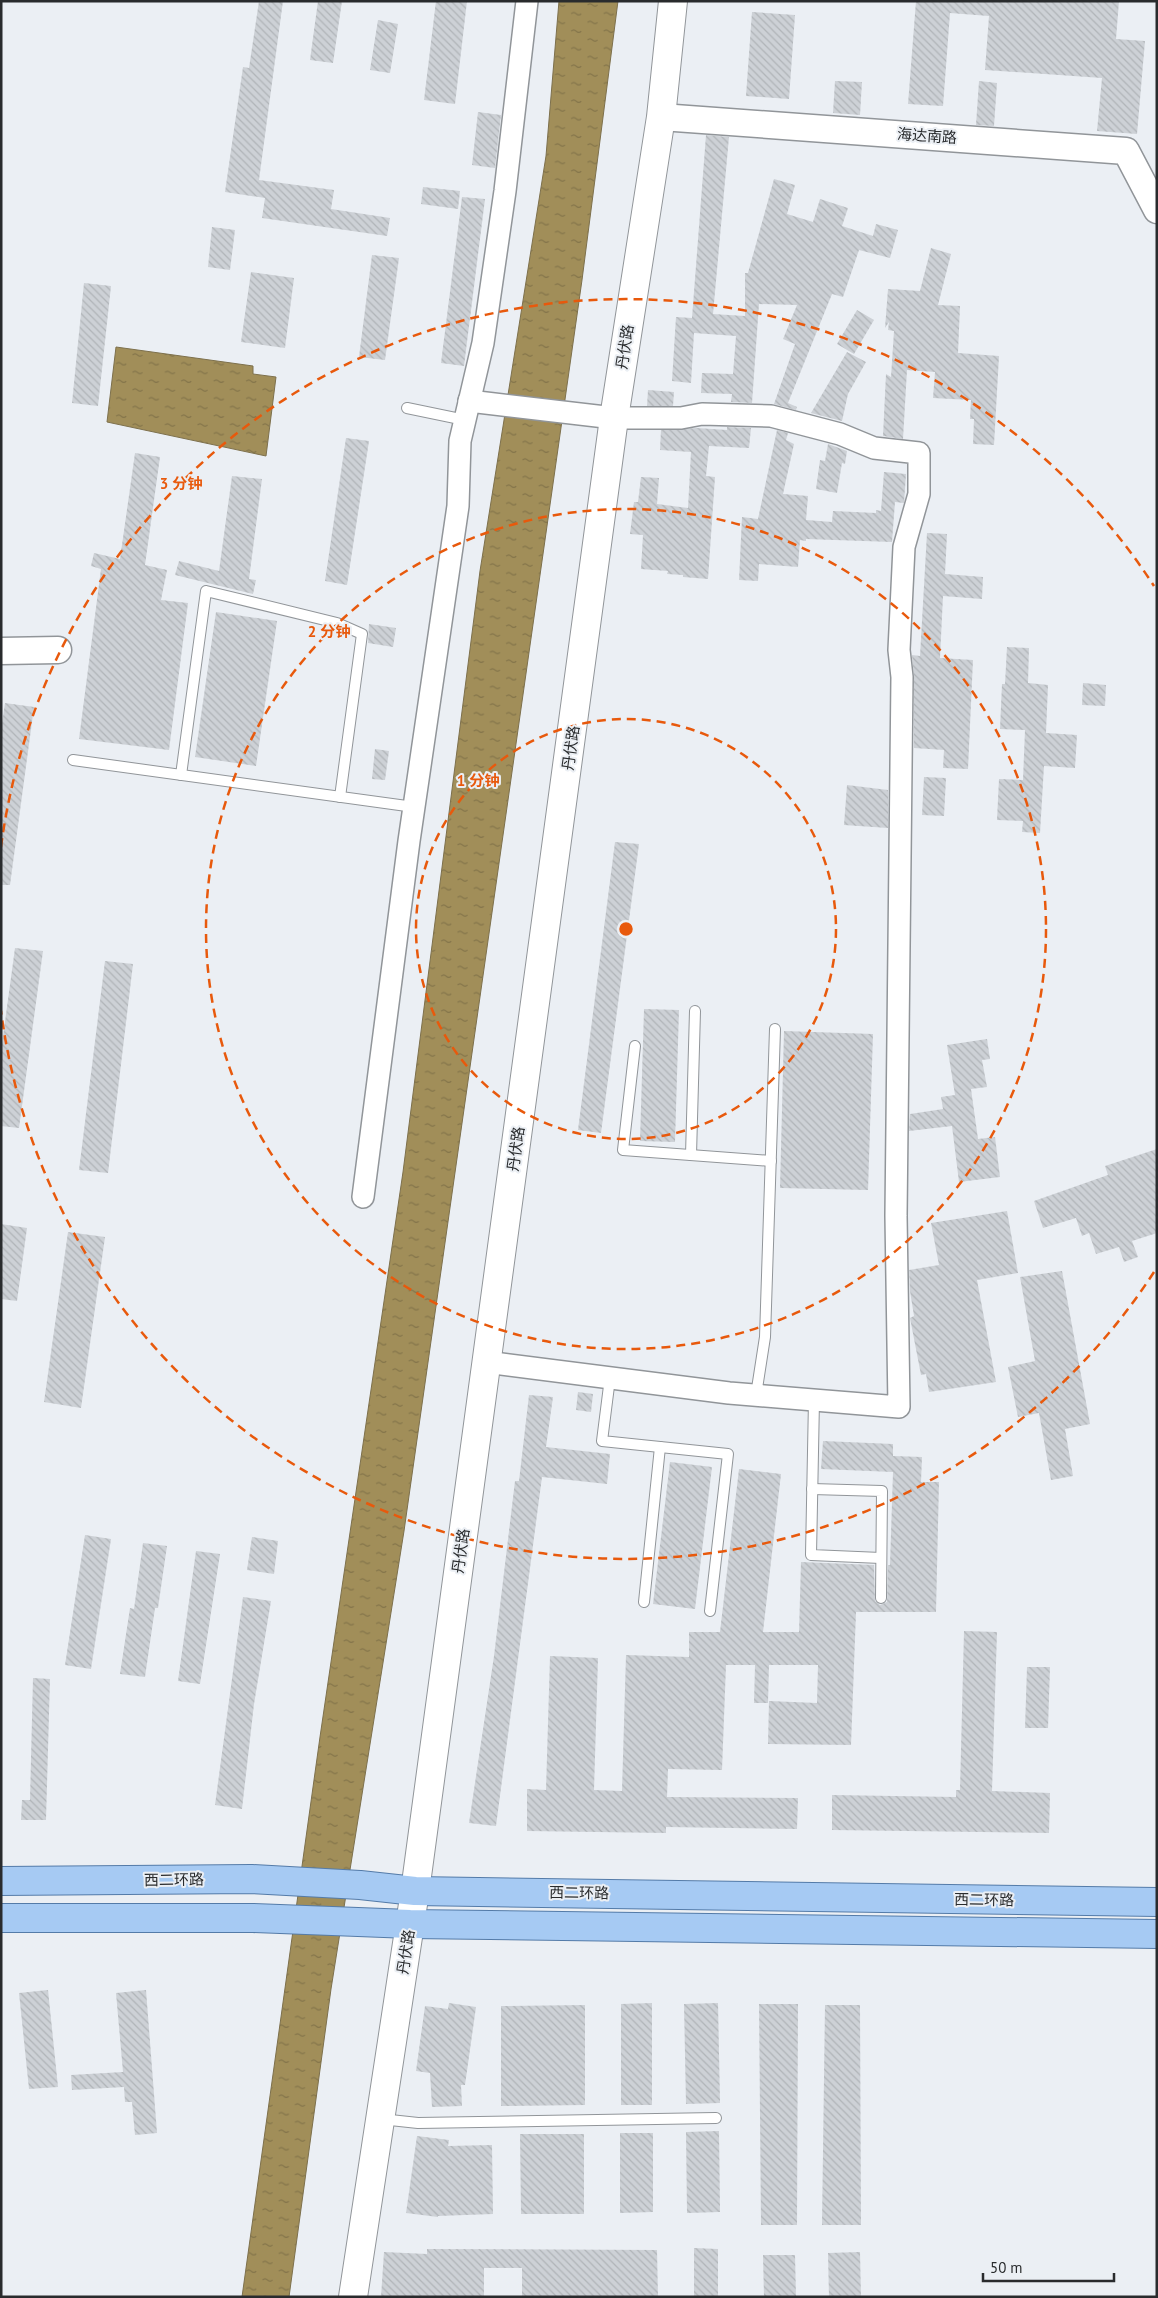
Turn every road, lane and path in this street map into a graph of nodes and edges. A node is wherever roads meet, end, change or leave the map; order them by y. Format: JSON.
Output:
{"nodes":[{"id":1,"x":527,"y":1,"type":"edge"},
{"id":2,"x":673,"y":1,"type":"edge"},
{"id":3,"x":661,"y":117,"type":"junction"},
{"id":4,"x":1157,"y":210,"type":"edge"},
{"id":5,"x":407,"y":408,"type":"dead end"},
{"id":6,"x":473,"y":408,"type":"junction"},
{"id":7,"x":614,"y":418,"type":"junction"},
{"id":8,"x":58,"y":650,"type":"dead end"},
{"id":9,"x":1,"y":651,"type":"edge"},
{"id":10,"x":73,"y":760,"type":"dead end"},
{"id":11,"x":181,"y":775,"type":"junction"},
{"id":12,"x":340,"y":797,"type":"junction"},
{"id":13,"x":414,"y":807,"type":"junction"},
{"id":14,"x":695,"y":1011,"type":"dead end"},
{"id":15,"x":775,"y":1029,"type":"dead end"},
{"id":16,"x":634,"y":1046,"type":"dead end"},
{"id":17,"x":691,"y":1155,"type":"junction"},
{"id":18,"x":771,"y":1161,"type":"junction"},
{"id":19,"x":363,"y":1197,"type":"dead end"},
{"id":20,"x":486,"y":1362,"type":"junction"},
{"id":21,"x":610,"y":1378,"type":"junction"},
{"id":22,"x":756,"y":1395,"type":"junction"},
{"id":23,"x":814,"y":1400,"type":"junction"},
{"id":24,"x":660,"y":1447,"type":"junction"},
{"id":25,"x":812,"y":1489,"type":"junction"},
{"id":26,"x":881,"y":1558,"type":"junction"},
{"id":27,"x":881,"y":1598,"type":"dead end"},
{"id":28,"x":644,"y":1602,"type":"dead end"},
{"id":29,"x":710,"y":1611,"type":"dead end"},
{"id":30,"x":1,"y":1882,"type":"edge"},
{"id":31,"x":415,"y":1891,"type":"junction"},
{"id":32,"x":1157,"y":1902,"type":"edge"},
{"id":33,"x":1,"y":1918,"type":"edge"},
{"id":34,"x":410,"y":1924,"type":"junction"},
{"id":35,"x":1157,"y":1934,"type":"edge"},
{"id":36,"x":716,"y":2118,"type":"dead end"},
{"id":37,"x":380,"y":2119,"type":"junction"},
{"id":38,"x":353,"y":2297,"type":"edge"}],
"edges":[{"from":1,"to":6,"type":"street"},
{"from":2,"to":3,"type":"main road","name":"丹伏路"},
{"from":3,"to":4,"type":"street","name":"海达南路"},
{"from":3,"to":7,"type":"main road","name":"丹伏路"},
{"from":5,"to":6,"type":"lane"},
{"from":6,"to":7,"type":"street"},
{"from":6,"to":13,"type":"street"},
{"from":7,"to":20,"type":"main road","name":"丹伏路"},
{"from":7,"to":23,"type":"street"},
{"from":8,"to":9,"type":"street"},
{"from":10,"to":11,"type":"lane"},
{"from":11,"to":12,"type":"lane"},
{"from":11,"to":12,"type":"lane"},
{"from":12,"to":13,"type":"lane"},
{"from":13,"to":19,"type":"street"},
{"from":14,"to":17,"type":"lane"},
{"from":15,"to":18,"type":"lane"},
{"from":16,"to":17,"type":"lane"},
{"from":17,"to":18,"type":"lane"},
{"from":18,"to":22,"type":"lane"},
{"from":20,"to":21,"type":"street"},
{"from":20,"to":31,"type":"main road","name":"丹伏路"},
{"from":21,"to":22,"type":"street"},
{"from":21,"to":24,"type":"lane"},
{"from":22,"to":23,"type":"street"},
{"from":23,"to":25,"type":"lane"},
{"from":24,"to":28,"type":"lane"},
{"from":24,"to":29,"type":"lane"},
{"from":25,"to":26,"type":"lane"},
{"from":25,"to":26,"type":"lane"},
{"from":26,"to":27,"type":"lane"},
{"from":30,"to":31,"type":"main road","name":"西二环路"},
{"from":31,"to":32,"type":"main road","name":"西二环路"},
{"from":31,"to":34,"type":"main road","name":"丹伏路"},
{"from":33,"to":34,"type":"main road"},
{"from":34,"to":35,"type":"main road"},
{"from":34,"to":37,"type":"main road","name":"丹伏路"},
{"from":36,"to":37,"type":"lane"},
{"from":37,"to":38,"type":"main road","name":"丹伏路"}]}
